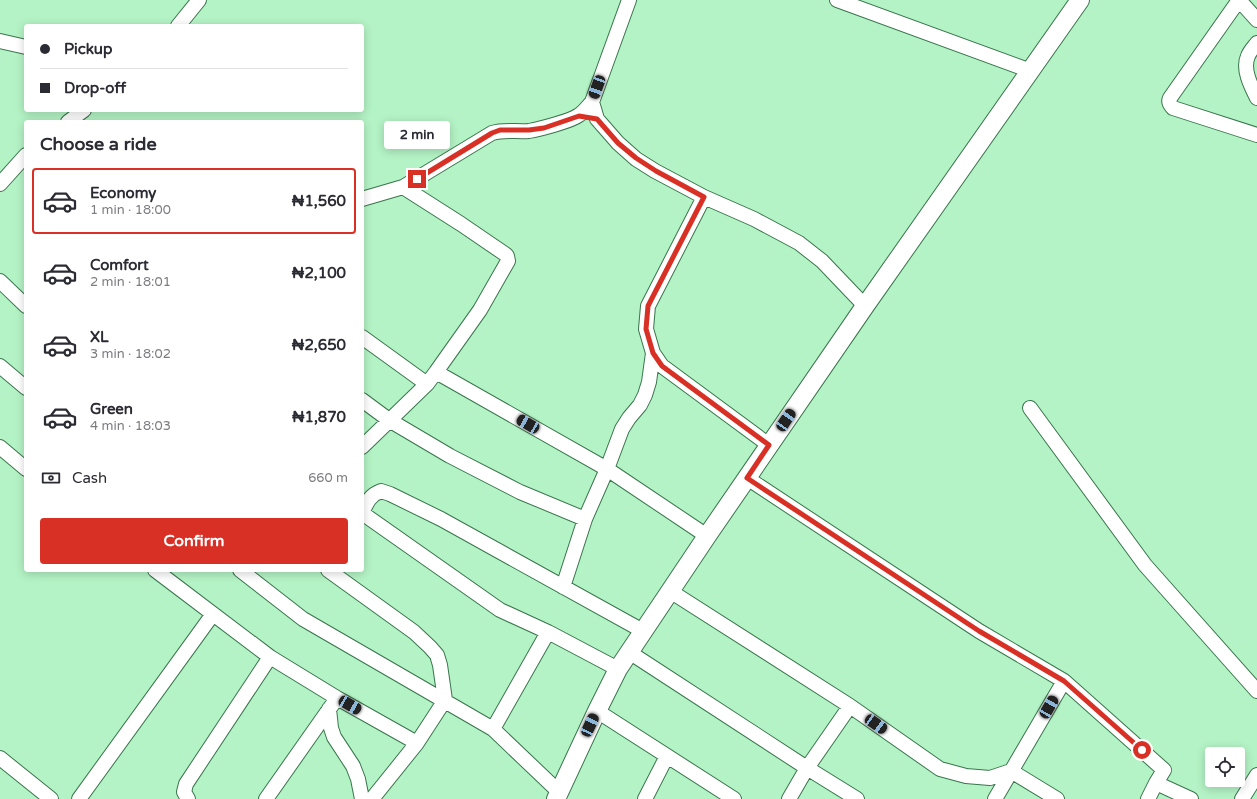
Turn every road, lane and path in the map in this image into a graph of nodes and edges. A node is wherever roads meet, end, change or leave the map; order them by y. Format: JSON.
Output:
{"nodes":[{"id":1,"x":199,"y":0,"type":"edge"},
{"id":2,"x":629,"y":0,"type":"edge"},
{"id":3,"x":837,"y":0,"type":"edge"},
{"id":4,"x":1080,"y":0,"type":"edge"},
{"id":5,"x":1239,"y":0,"type":"edge"},
{"id":6,"x":1257,"y":20,"type":"edge"},
{"id":7,"x":180,"y":24,"type":"edge"},
{"id":8,"x":0,"y":41,"type":"edge"},
{"id":9,"x":1257,"y":43,"type":"edge"},
{"id":10,"x":24,"y":47,"type":"edge"},
{"id":11,"x":1031,"y":71,"type":"junction"},
{"id":12,"x":1257,"y":98,"type":"edge"},
{"id":13,"x":592,"y":102,"type":"junction"},
{"id":14,"x":81,"y":112,"type":"edge"},
{"id":15,"x":579,"y":116,"type":"junction"},
{"id":16,"x":597,"y":119,"type":"junction"},
{"id":17,"x":71,"y":120,"type":"edge"},
{"id":18,"x":1257,"y":135,"type":"edge"},
{"id":19,"x":24,"y":157,"type":"edge"},
{"id":20,"x":0,"y":184,"type":"edge"},
{"id":21,"x":403,"y":187,"type":"junction"},
{"id":22,"x":704,"y":197,"type":"junction"},
{"id":23,"x":364,"y":198,"type":"edge"},
{"id":24,"x":0,"y":281,"type":"edge"},
{"id":25,"x":24,"y":304,"type":"edge"},
{"id":26,"x":865,"y":306,"type":"junction"},
{"id":27,"x":364,"y":338,"type":"edge"},
{"id":28,"x":653,"y":353,"type":"junction"},
{"id":29,"x":0,"y":366,"type":"edge"},
{"id":30,"x":436,"y":372,"type":"junction"},
{"id":31,"x":427,"y":384,"type":"junction"},
{"id":32,"x":24,"y":386,"type":"edge"},
{"id":33,"x":364,"y":401,"type":"edge"},
{"id":34,"x":1030,"y":408,"type":"dead end"},
{"id":35,"x":389,"y":420,"type":"junction"},
{"id":36,"x":364,"y":445,"type":"edge"},
{"id":37,"x":769,"y":445,"type":"junction"},
{"id":38,"x":0,"y":447,"type":"edge"},
{"id":39,"x":24,"y":467,"type":"edge"},
{"id":40,"x":607,"y":469,"type":"junction"},
{"id":41,"x":747,"y":478,"type":"junction"},
{"id":42,"x":364,"y":508,"type":"edge"},
{"id":43,"x":364,"y":514,"type":"edge"},
{"id":44,"x":585,"y":519,"type":"junction"},
{"id":45,"x":707,"y":536,"type":"junction"},
{"id":46,"x":158,"y":572,"type":"edge"},
{"id":47,"x":243,"y":572,"type":"edge"},
{"id":48,"x":331,"y":572,"type":"edge"},
{"id":49,"x":563,"y":587,"type":"junction"},
{"id":50,"x":670,"y":591,"type":"junction"},
{"id":51,"x":213,"y":614,"type":"junction"},
{"id":52,"x":548,"y":632,"type":"junction"},
{"id":53,"x":643,"y":632,"type":"junction"},
{"id":54,"x":629,"y":652,"type":"junction"},
{"id":55,"x":270,"y":657,"type":"junction"},
{"id":56,"x":618,"y":669,"type":"junction"},
{"id":57,"x":1064,"y":681,"type":"junction"},
{"id":58,"x":1257,"y":691,"type":"edge"},
{"id":59,"x":337,"y":698,"type":"junction"},
{"id":60,"x":445,"y":700,"type":"junction"},
{"id":61,"x":850,"y":706,"type":"junction"},
{"id":62,"x":329,"y":709,"type":"junction"},
{"id":63,"x":597,"y":711,"type":"junction"},
{"id":64,"x":493,"y":729,"type":"junction"},
{"id":65,"x":417,"y":743,"type":"junction"},
{"id":66,"x":667,"y":756,"type":"junction"},
{"id":67,"x":0,"y":758,"type":"edge"},
{"id":68,"x":807,"y":768,"type":"junction"},
{"id":69,"x":1012,"y":771,"type":"junction"},
{"id":70,"x":1257,"y":775,"type":"edge"},
{"id":71,"x":1156,"y":783,"type":"junction"},
{"id":72,"x":37,"y":794,"type":"edge"},
{"id":73,"x":558,"y":796,"type":"edge"},
{"id":74,"x":51,"y":799,"type":"edge"},
{"id":75,"x":79,"y":799,"type":"edge"},
{"id":76,"x":188,"y":799,"type":"edge"},
{"id":77,"x":266,"y":799,"type":"edge"},
{"id":78,"x":362,"y":799,"type":"edge"},
{"id":79,"x":372,"y":799,"type":"edge"},
{"id":80,"x":645,"y":799,"type":"edge"},
{"id":81,"x":734,"y":799,"type":"edge"},
{"id":82,"x":789,"y":799,"type":"edge"},
{"id":83,"x":857,"y":799,"type":"edge"},
{"id":84,"x":995,"y":799,"type":"edge"},
{"id":85,"x":1057,"y":799,"type":"edge"},
{"id":86,"x":1148,"y":799,"type":"edge"},
{"id":87,"x":1191,"y":799,"type":"edge"},
{"id":88,"x":1242,"y":799,"type":"edge"}],
"edges":[{"from":1,"to":7,"type":"street"},
{"from":2,"to":13,"type":"street"},
{"from":3,"to":11,"type":"street"},
{"from":4,"to":11,"type":"street"},
{"from":5,"to":6,"type":"street"},
{"from":5,"to":18,"type":"street"},
{"from":8,"to":10,"type":"street"},
{"from":9,"to":12,"type":"street"},
{"from":11,"to":26,"type":"street"},
{"from":13,"to":15,"type":"street"},
{"from":13,"to":16,"type":"street"},
{"from":14,"to":17,"type":"street"},
{"from":15,"to":16,"type":"street"},
{"from":15,"to":21,"type":"street"},
{"from":16,"to":22,"type":"street"},
{"from":19,"to":20,"type":"street"},
{"from":21,"to":23,"type":"street"},
{"from":21,"to":30,"type":"street"},
{"from":22,"to":26,"type":"street"},
{"from":22,"to":28,"type":"street"},
{"from":24,"to":25,"type":"street"},
{"from":26,"to":37,"type":"street"},
{"from":27,"to":31,"type":"street"},
{"from":28,"to":37,"type":"street"},
{"from":28,"to":40,"type":"street"},
{"from":29,"to":32,"type":"street"},
{"from":30,"to":31,"type":"street"},
{"from":30,"to":40,"type":"street"},
{"from":31,"to":35,"type":"street"},
{"from":33,"to":35,"type":"street"},
{"from":34,"to":58,"type":"street"},
{"from":35,"to":36,"type":"street"},
{"from":35,"to":44,"type":"street"},
{"from":37,"to":41,"type":"street"},
{"from":38,"to":39,"type":"street"},
{"from":40,"to":44,"type":"street"},
{"from":40,"to":45,"type":"street"},
{"from":41,"to":45,"type":"street"},
{"from":41,"to":57,"type":"street"},
{"from":42,"to":49,"type":"street"},
{"from":43,"to":52,"type":"street"},
{"from":44,"to":49,"type":"street"},
{"from":45,"to":50,"type":"street"},
{"from":46,"to":51,"type":"street"},
{"from":47,"to":60,"type":"street"},
{"from":48,"to":60,"type":"street"},
{"from":49,"to":53,"type":"street"},
{"from":50,"to":53,"type":"street"},
{"from":50,"to":61,"type":"street"},
{"from":51,"to":55,"type":"street"},
{"from":51,"to":75,"type":"street"},
{"from":52,"to":56,"type":"street"},
{"from":52,"to":64,"type":"street"},
{"from":53,"to":54,"type":"street"},
{"from":54,"to":56,"type":"street"},
{"from":54,"to":68,"type":"street"},
{"from":55,"to":59,"type":"street"},
{"from":55,"to":76,"type":"street"},
{"from":56,"to":63,"type":"street"},
{"from":57,"to":69,"type":"street"},
{"from":57,"to":71,"type":"street"},
{"from":59,"to":62,"type":"street"},
{"from":59,"to":65,"type":"street"},
{"from":60,"to":64,"type":"street"},
{"from":60,"to":65,"type":"street"},
{"from":61,"to":68,"type":"street"},
{"from":61,"to":69,"type":"street"},
{"from":62,"to":77,"type":"street"},
{"from":62,"to":78,"type":"street"},
{"from":63,"to":66,"type":"street"},
{"from":63,"to":73,"type":"street"},
{"from":64,"to":73,"type":"street"},
{"from":65,"to":79,"type":"street"},
{"from":66,"to":80,"type":"street"},
{"from":66,"to":81,"type":"street"},
{"from":67,"to":72,"type":"street"},
{"from":68,"to":82,"type":"street"},
{"from":68,"to":83,"type":"street"},
{"from":69,"to":84,"type":"street"},
{"from":69,"to":85,"type":"street"},
{"from":70,"to":88,"type":"street"},
{"from":71,"to":86,"type":"street"},
{"from":71,"to":87,"type":"street"},
{"from":72,"to":74,"type":"street"}]}
